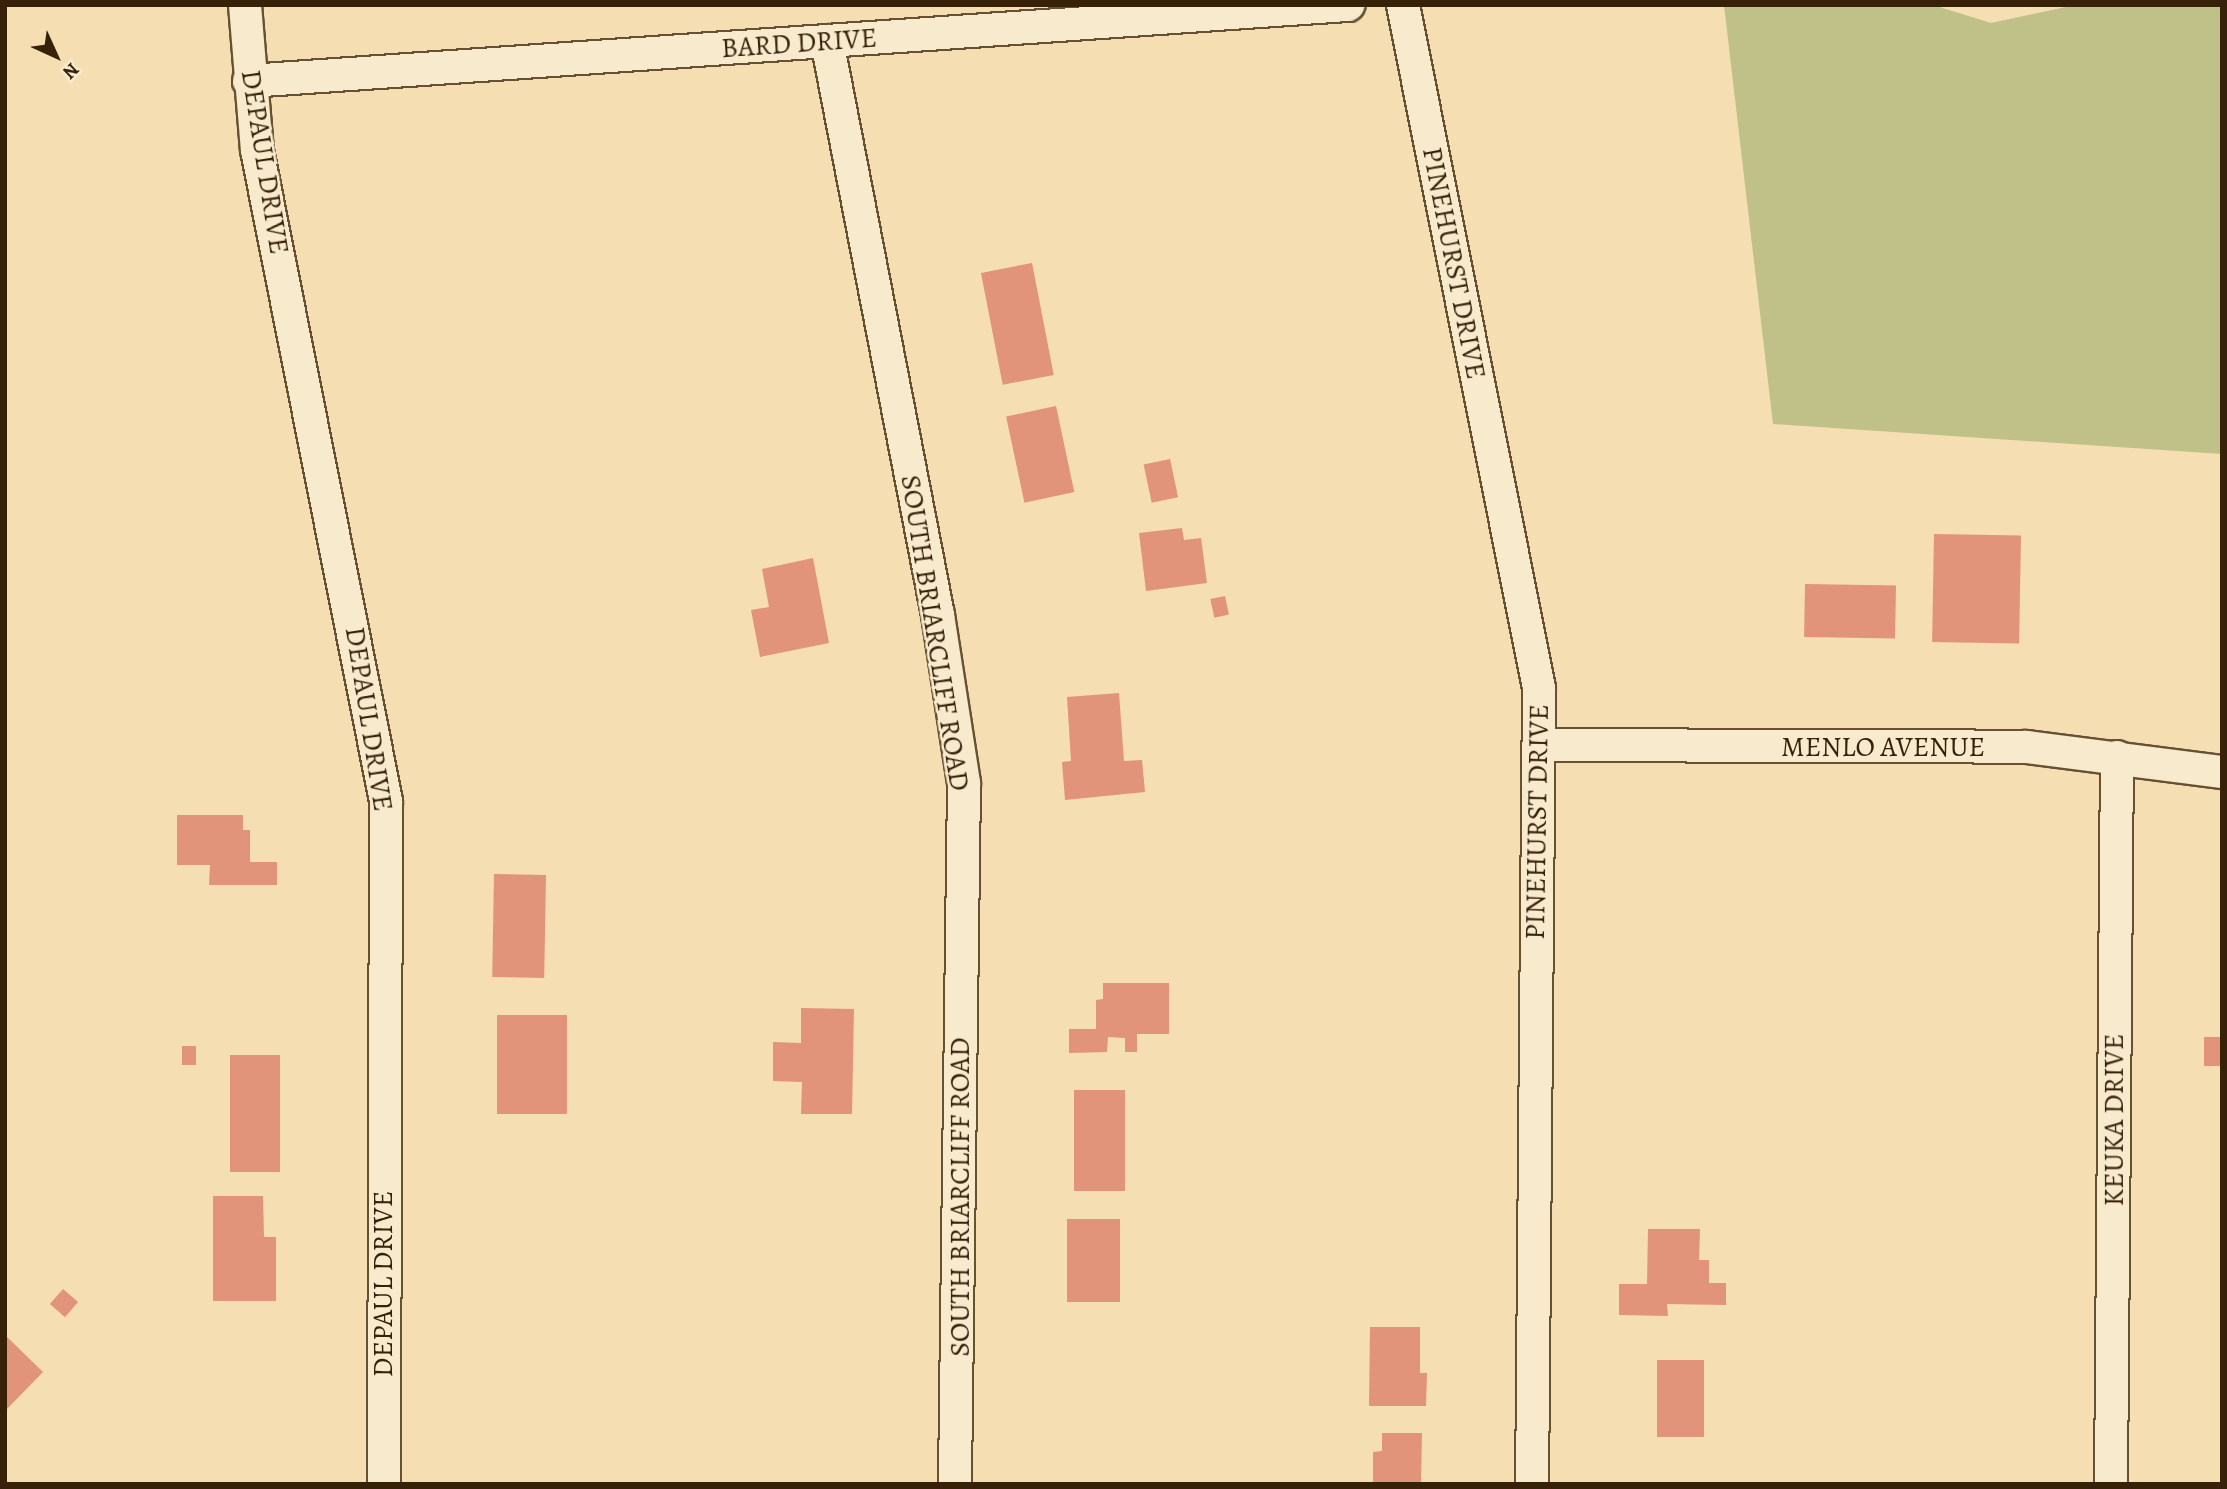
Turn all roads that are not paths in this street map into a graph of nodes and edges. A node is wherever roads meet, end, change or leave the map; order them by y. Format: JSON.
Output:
{"nodes":[{"id":1,"x":245,"y":5,"type":"edge"},
{"id":2,"x":1348,"y":5,"type":"edge"},
{"id":3,"x":1403,"y":5,"type":"edge"},
{"id":4,"x":827,"y":41,"type":"junction"},
{"id":5,"x":249,"y":81,"type":"junction"},
{"id":6,"x":1542,"y":745,"type":"junction"},
{"id":7,"x":2117,"y":757,"type":"junction"},
{"id":8,"x":2222,"y":772,"type":"edge"},
{"id":9,"x":384,"y":1484,"type":"edge"},
{"id":10,"x":956,"y":1484,"type":"edge"},
{"id":11,"x":1532,"y":1484,"type":"edge"},
{"id":12,"x":2111,"y":1484,"type":"edge"}],
"edges":[{"from":1,"to":5,"type":"street","name":"DEPAUL DRIVE"},
{"from":2,"to":4,"type":"street","name":"BARD DRIVE"},
{"from":3,"to":6,"type":"street","name":"PINEHURST DRIVE"},
{"from":4,"to":5,"type":"street","name":"BARD DRIVE"},
{"from":4,"to":10,"type":"street","name":"SOUTH BRIARCLIFF ROAD"},
{"from":5,"to":9,"type":"street","name":"DEPAUL DRIVE"},
{"from":6,"to":7,"type":"street","name":"MENLO AVENUE"},
{"from":6,"to":11,"type":"street","name":"PINEHURST DRIVE"},
{"from":7,"to":8,"type":"street","name":"MENLO AVENUE"},
{"from":7,"to":12,"type":"street","name":"KEUKA DRIVE"}]}
